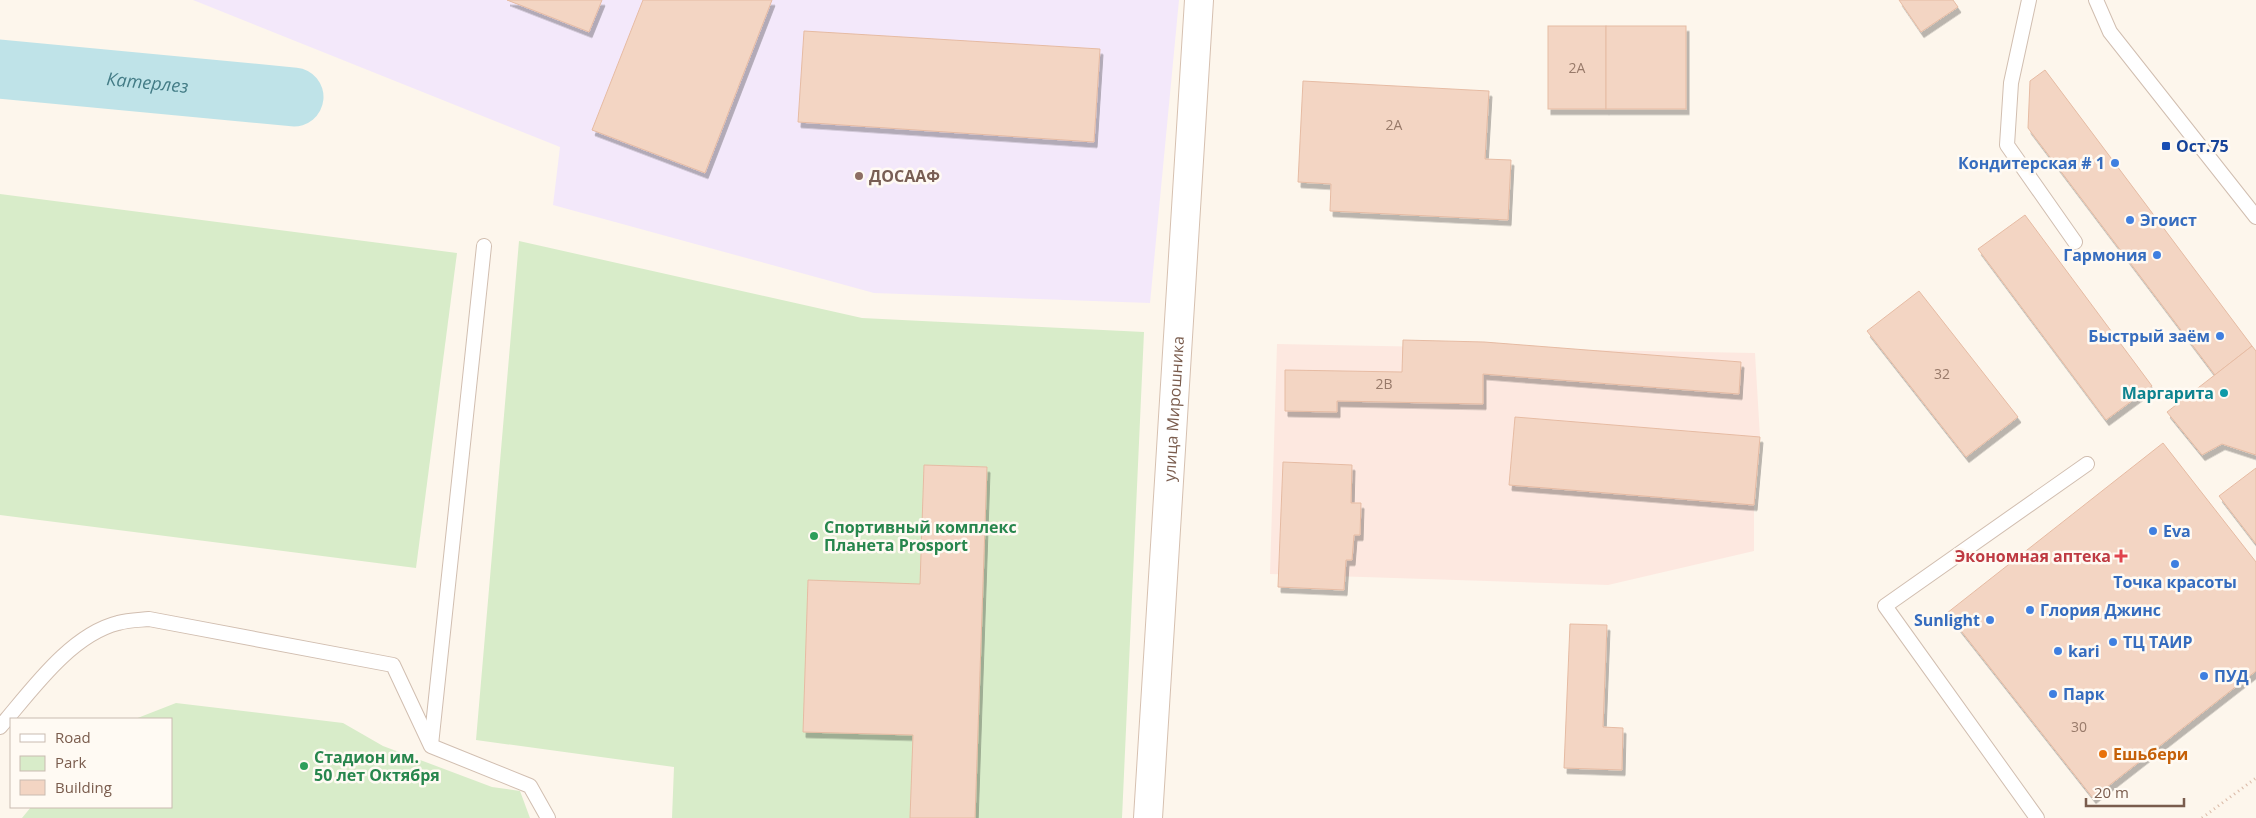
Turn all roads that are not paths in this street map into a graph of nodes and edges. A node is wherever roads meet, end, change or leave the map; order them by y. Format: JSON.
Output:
{"nodes":[{"id":1,"x":1199,"y":0,"type":"edge"},
{"id":2,"x":2029,"y":0,"type":"edge"},
{"id":3,"x":2096,"y":0,"type":"edge"},
{"id":4,"x":2256,"y":217,"type":"edge"},
{"id":5,"x":2075,"y":242,"type":"dead end"},
{"id":6,"x":484,"y":246,"type":"dead end"},
{"id":7,"x":2087,"y":464,"type":"dead end"},
{"id":8,"x":0,"y":727,"type":"edge"},
{"id":9,"x":431,"y":746,"type":"junction"},
{"id":10,"x":548,"y":818,"type":"edge"},
{"id":11,"x":1148,"y":818,"type":"edge"},
{"id":12,"x":2037,"y":818,"type":"edge"}],
"edges":[{"from":1,"to":11,"type":"main road","name":"улица Мирошника"},
{"from":2,"to":5,"type":"lane"},
{"from":3,"to":4,"type":"lane"},
{"from":6,"to":9,"type":"lane"},
{"from":7,"to":12,"type":"lane"},
{"from":8,"to":9,"type":"lane"},
{"from":9,"to":10,"type":"lane"}]}
